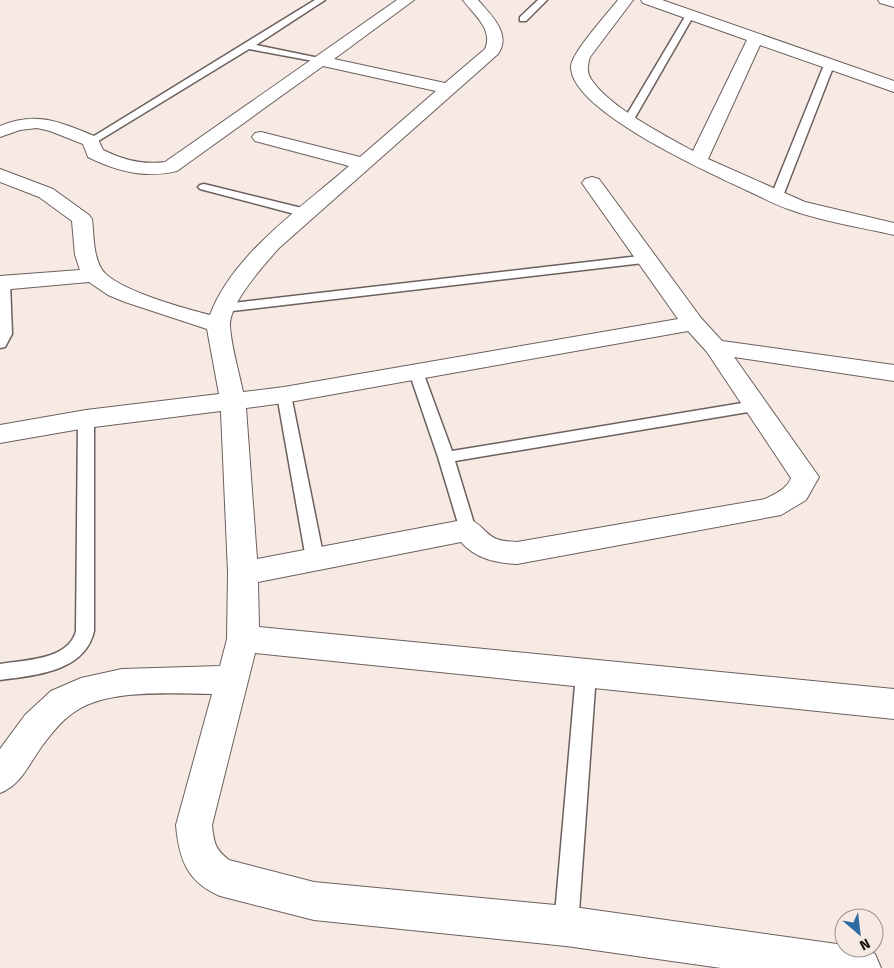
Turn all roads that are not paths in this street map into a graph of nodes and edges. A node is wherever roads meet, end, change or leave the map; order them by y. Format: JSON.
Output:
{"nodes":[{"id":1,"x":321,"y":0,"type":"edge"},
{"id":2,"x":407,"y":0,"type":"edge"},
{"id":3,"x":470,"y":0,"type":"edge"},
{"id":4,"x":543,"y":0,"type":"edge"},
{"id":5,"x":626,"y":0,"type":"edge"},
{"id":6,"x":648,"y":0,"type":"edge"},
{"id":7,"x":885,"y":0,"type":"edge"},
{"id":8,"x":894,"y":3,"type":"edge"},
{"id":9,"x":690,"y":15,"type":"junction"},
{"id":10,"x":523,"y":19,"type":"dead end"},
{"id":11,"x":755,"y":40,"type":"junction"},
{"id":12,"x":248,"y":46,"type":"junction"},
{"id":13,"x":321,"y":61,"type":"junction"},
{"id":14,"x":830,"y":65,"type":"junction"},
{"id":15,"x":894,"y":87,"type":"edge"},
{"id":16,"x":448,"y":89,"type":"junction"},
{"id":17,"x":628,"y":121,"type":"junction"},
{"id":18,"x":0,"y":132,"type":"edge"},
{"id":19,"x":261,"y":137,"type":"dead end"},
{"id":20,"x":91,"y":141,"type":"junction"},
{"id":21,"x":698,"y":161,"type":"junction"},
{"id":22,"x":362,"y":164,"type":"junction"},
{"id":23,"x":0,"y":175,"type":"edge"},
{"id":24,"x":592,"y":183,"type":"dead end"},
{"id":25,"x":204,"y":187,"type":"dead end"},
{"id":26,"x":777,"y":196,"type":"junction"},
{"id":27,"x":306,"y":213,"type":"junction"},
{"id":28,"x":894,"y":228,"type":"edge"},
{"id":29,"x":648,"y":259,"type":"junction"},
{"id":30,"x":94,"y":275,"type":"junction"},
{"id":31,"x":2,"y":282,"type":"edge"},
{"id":32,"x":221,"y":316,"type":"junction"},
{"id":33,"x":693,"y":322,"type":"junction"},
{"id":34,"x":0,"y":344,"type":"edge"},
{"id":35,"x":715,"y":347,"type":"junction"},
{"id":36,"x":416,"y":372,"type":"junction"},
{"id":37,"x":894,"y":373,"type":"edge"},
{"id":38,"x":284,"y":395,"type":"junction"},
{"id":39,"x":233,"y":402,"type":"junction"},
{"id":40,"x":754,"y":406,"type":"junction"},
{"id":41,"x":86,"y":420,"type":"junction"},
{"id":42,"x":0,"y":434,"type":"edge"},
{"id":43,"x":446,"y":457,"type":"junction"},
{"id":44,"x":468,"y":530,"type":"junction"},
{"id":45,"x":315,"y":559,"type":"junction"},
{"id":46,"x":243,"y":573,"type":"junction"},
{"id":47,"x":243,"y":639,"type":"junction"},
{"id":48,"x":0,"y":672,"type":"edge"},
{"id":49,"x":586,"y":674,"type":"junction"},
{"id":50,"x":232,"y":680,"type":"junction"},
{"id":51,"x":894,"y":704,"type":"edge"},
{"id":52,"x":0,"y":777,"type":"edge"},
{"id":53,"x":566,"y":926,"type":"junction"},
{"id":54,"x":861,"y":968,"type":"edge"}],
"edges":[{"from":1,"to":12,"type":"lane"},
{"from":2,"to":13,"type":"street"},
{"from":3,"to":16,"type":"street"},
{"from":4,"to":10,"type":"lane"},
{"from":5,"to":17,"type":"street"},
{"from":6,"to":9,"type":"street"},
{"from":7,"to":8,"type":"street"},
{"from":9,"to":11,"type":"street"},
{"from":9,"to":17,"type":"lane"},
{"from":11,"to":14,"type":"street"},
{"from":11,"to":21,"type":"street"},
{"from":12,"to":13,"type":"lane"},
{"from":12,"to":20,"type":"lane"},
{"from":13,"to":16,"type":"street"},
{"from":13,"to":20,"type":"street"},
{"from":14,"to":15,"type":"street"},
{"from":14,"to":26,"type":"lane"},
{"from":16,"to":22,"type":"street"},
{"from":17,"to":21,"type":"street"},
{"from":18,"to":20,"type":"street"},
{"from":19,"to":22,"type":"street"},
{"from":21,"to":26,"type":"street"},
{"from":22,"to":27,"type":"street"},
{"from":23,"to":30,"type":"street"},
{"from":24,"to":29,"type":"street"},
{"from":25,"to":27,"type":"lane"},
{"from":26,"to":28,"type":"street"},
{"from":27,"to":32,"type":"street"},
{"from":29,"to":32,"type":"lane"},
{"from":29,"to":33,"type":"street"},
{"from":30,"to":31,"type":"street"},
{"from":30,"to":32,"type":"street"},
{"from":31,"to":34,"type":"lane"},
{"from":32,"to":39,"type":"street"},
{"from":33,"to":35,"type":"street"},
{"from":33,"to":36,"type":"street"},
{"from":35,"to":37,"type":"street"},
{"from":35,"to":40,"type":"street"},
{"from":36,"to":38,"type":"street"},
{"from":36,"to":43,"type":"lane"},
{"from":38,"to":39,"type":"street"},
{"from":38,"to":45,"type":"lane"},
{"from":39,"to":41,"type":"street"},
{"from":39,"to":46,"type":"street"},
{"from":40,"to":43,"type":"lane"},
{"from":40,"to":44,"type":"street"},
{"from":41,"to":42,"type":"street"},
{"from":41,"to":48,"type":"lane"},
{"from":43,"to":44,"type":"lane"},
{"from":44,"to":45,"type":"street"},
{"from":45,"to":46,"type":"street"},
{"from":46,"to":47,"type":"street"},
{"from":47,"to":49,"type":"street"},
{"from":47,"to":50,"type":"street"},
{"from":49,"to":51,"type":"street"},
{"from":49,"to":53,"type":"lane"},
{"from":50,"to":52,"type":"street"},
{"from":50,"to":53,"type":"street"},
{"from":53,"to":54,"type":"street"}]}
